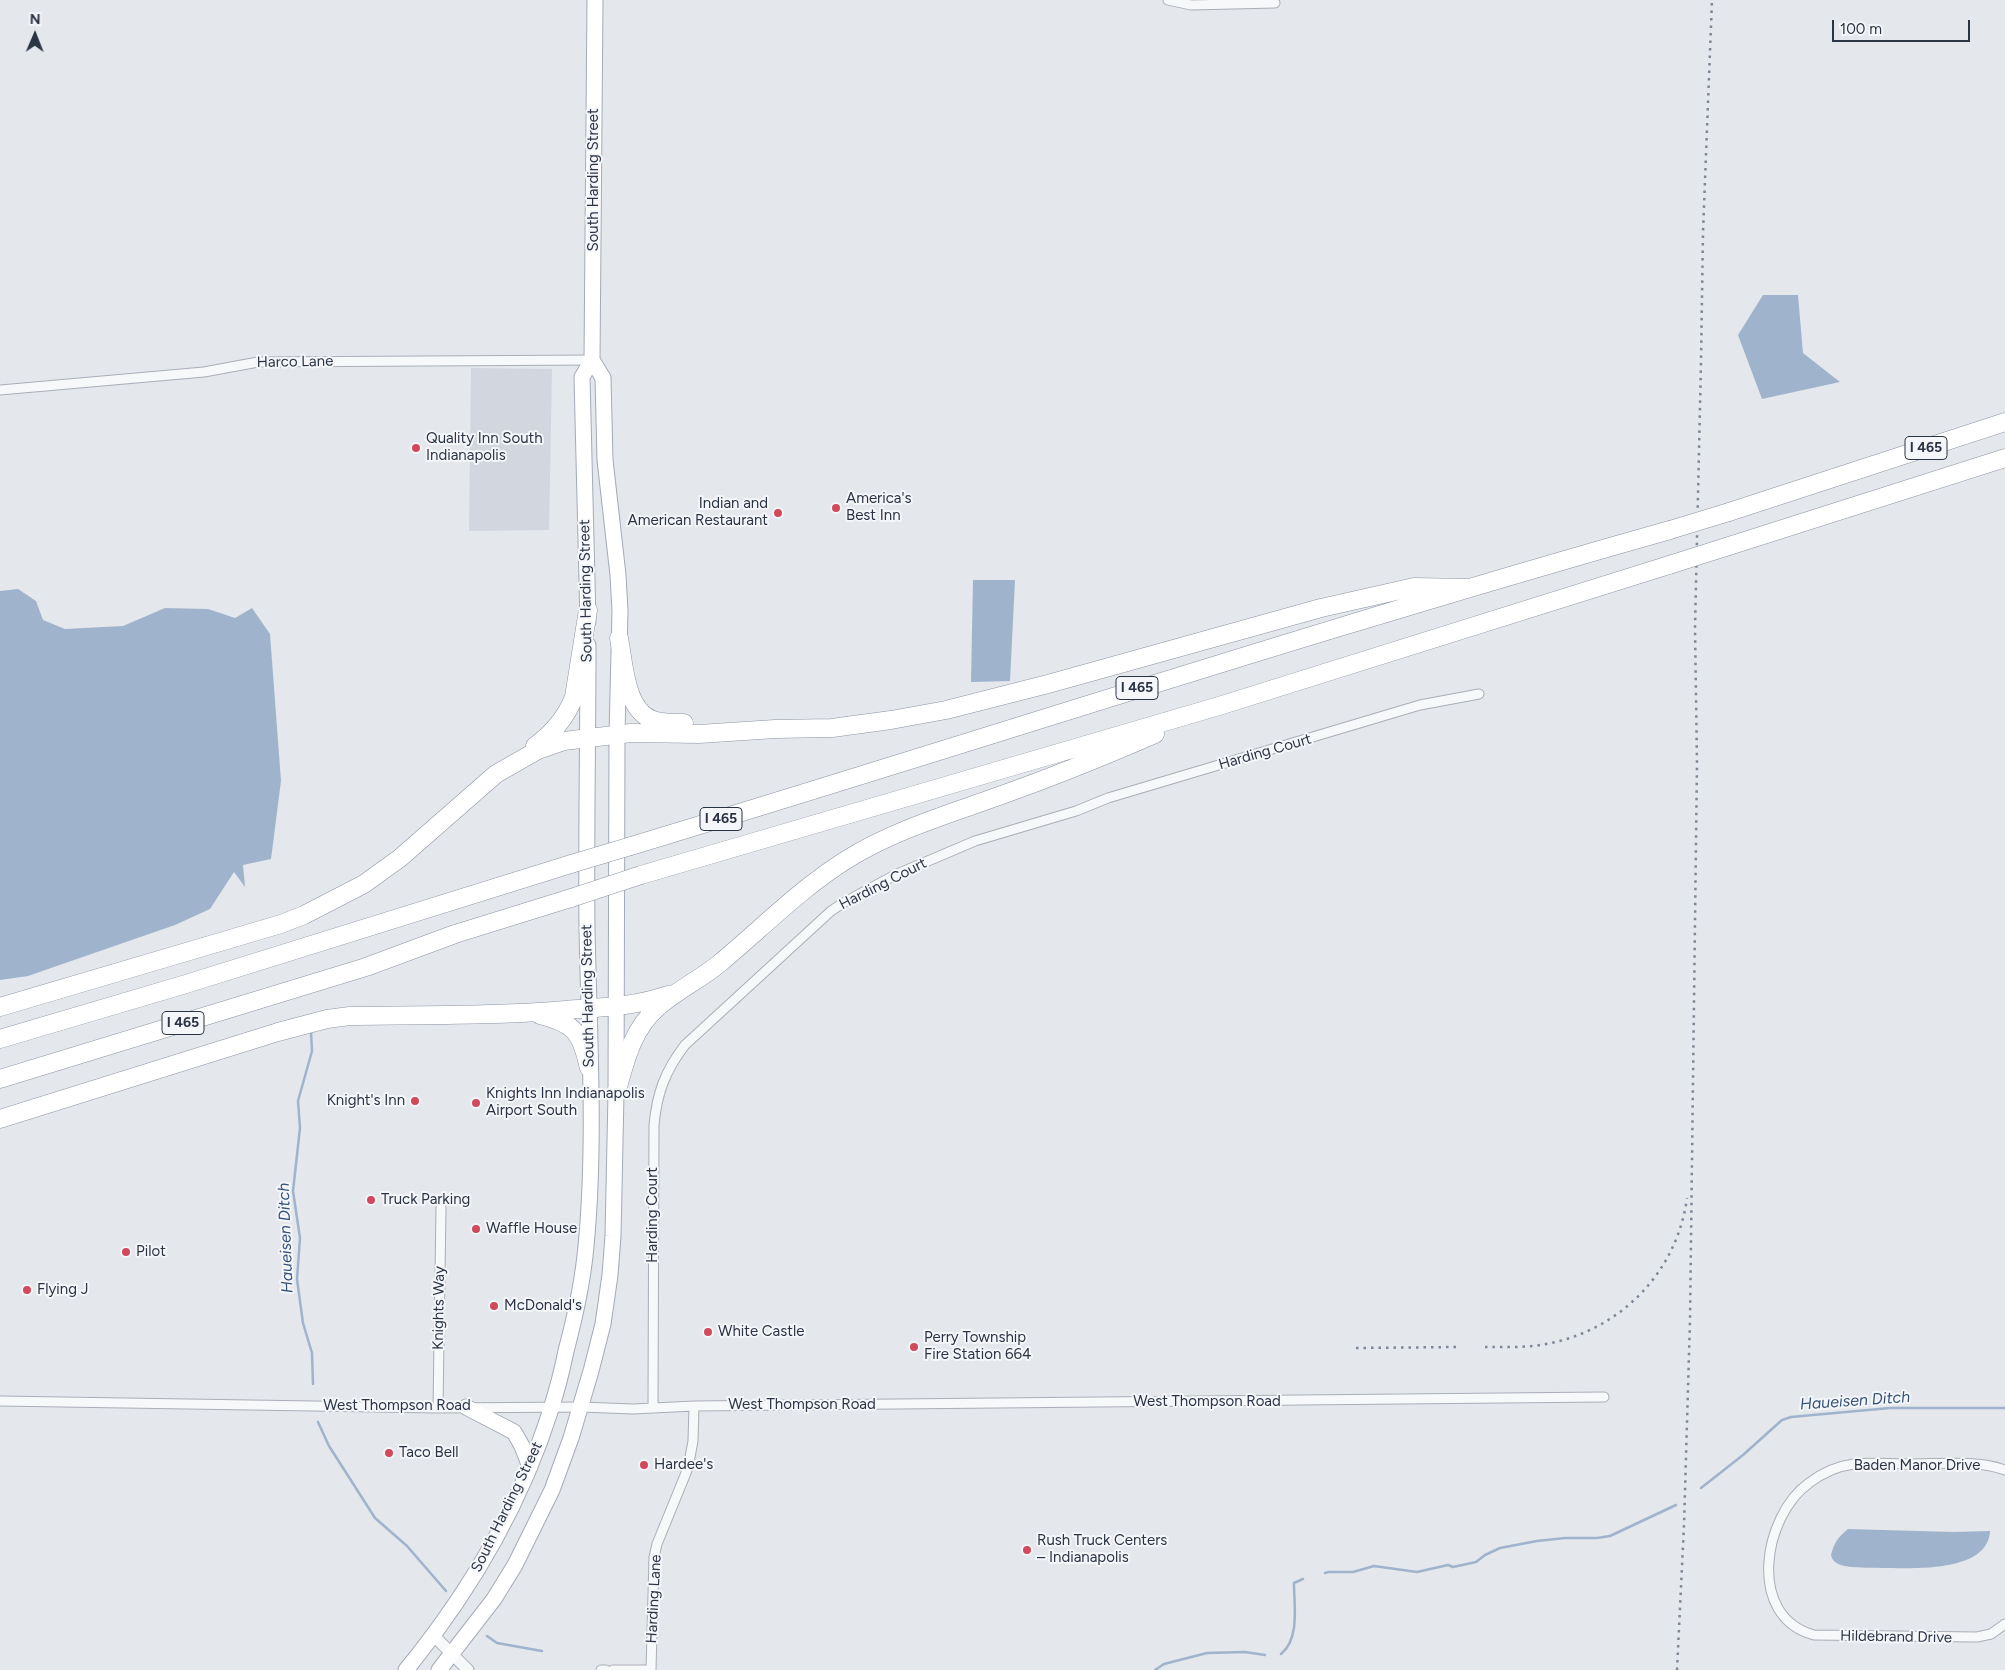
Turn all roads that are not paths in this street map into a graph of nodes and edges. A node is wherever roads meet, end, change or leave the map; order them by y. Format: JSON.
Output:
{"nodes":[{"id":1,"x":595,"y":0,"type":"edge"},
{"id":2,"x":1168,"y":0,"type":"edge"},
{"id":3,"x":1275,"y":3,"type":"dead end"},
{"id":4,"x":592,"y":360,"type":"junction"},
{"id":5,"x":0,"y":390,"type":"edge"},
{"id":6,"x":2005,"y":422,"type":"edge"},
{"id":7,"x":2005,"y":458,"type":"edge"},
{"id":8,"x":1466,"y":588,"type":"junction"},
{"id":9,"x":588,"y":610,"type":"junction"},
{"id":10,"x":619,"y":638,"type":"junction"},
{"id":11,"x":1479,"y":694,"type":"dead end"},
{"id":12,"x":1219,"y":706,"type":"junction"},
{"id":13,"x":775,"y":729,"type":"junction"},
{"id":14,"x":617,"y":735,"type":"junction"},
{"id":15,"x":588,"y":738,"type":"junction"},
{"id":16,"x":516,"y":761,"type":"junction"},
{"id":17,"x":685,"y":989,"type":"junction"},
{"id":18,"x":0,"y":1007,"type":"edge"},
{"id":19,"x":617,"y":1007,"type":"junction"},
{"id":20,"x":589,"y":1009,"type":"junction"},
{"id":21,"x":530,"y":1013,"type":"junction"},
{"id":22,"x":55,"y":1022,"type":"junction"},
{"id":23,"x":0,"y":1035,"type":"edge"},
{"id":24,"x":0,"y":1039,"type":"edge"},
{"id":25,"x":590,"y":1068,"type":"junction"},
{"id":26,"x":0,"y":1079,"type":"edge"},
{"id":27,"x":616,"y":1094,"type":"junction"},
{"id":28,"x":0,"y":1118,"type":"edge"},
{"id":29,"x":441,"y":1208,"type":"dead end"},
{"id":30,"x":1604,"y":1397,"type":"dead end"},
{"id":31,"x":0,"y":1402,"type":"edge"},
{"id":32,"x":694,"y":1406,"type":"junction"},
{"id":33,"x":466,"y":1407,"type":"junction"},
{"id":34,"x":552,"y":1407,"type":"junction"},
{"id":35,"x":581,"y":1407,"type":"junction"},
{"id":36,"x":653,"y":1407,"type":"junction"},
{"id":37,"x":438,"y":1408,"type":"junction"},
{"id":38,"x":530,"y":1467,"type":"junction"},
{"id":39,"x":2005,"y":1470,"type":"edge"},
{"id":40,"x":1788,"y":1621,"type":"joint"},
{"id":41,"x":2005,"y":1624,"type":"edge"},
{"id":42,"x":434,"y":1636,"type":"junction"},
{"id":43,"x":452,"y":1653,"type":"junction"},
{"id":44,"x":406,"y":1670,"type":"edge"},
{"id":45,"x":439,"y":1670,"type":"edge"},
{"id":46,"x":468,"y":1670,"type":"edge"},
{"id":47,"x":601,"y":1670,"type":"edge"},
{"id":48,"x":606,"y":1670,"type":"edge"},
{"id":49,"x":613,"y":1670,"type":"edge"}],
"edges":[{"from":1,"to":4,"type":"main road","name":"South Harding Street"},
{"from":2,"to":3,"type":"street"},
{"from":4,"to":5,"type":"street","name":"Harco Lane"},
{"from":4,"to":9,"type":"main road","name":"South Harding Street"},
{"from":4,"to":10,"type":"main road","name":"South Harding Street"},
{"from":6,"to":8,"type":"highway","number":"I 465","bridge":true},
{"from":7,"to":12,"type":"highway","number":"I 465","bridge":true},
{"from":8,"to":13,"type":"highway"},
{"from":8,"to":22,"type":"highway","number":"I 465","bridge":true},
{"from":9,"to":15,"type":"main road","name":"South Harding Street"},
{"from":9,"to":16,"type":"highway"},
{"from":10,"to":13,"type":"highway"},
{"from":10,"to":14,"type":"main road","name":"South Harding Street"},
{"from":11,"to":36,"type":"street","name":"Harding Court"},
{"from":12,"to":17,"type":"highway"},
{"from":12,"to":26,"type":"highway","number":"I 465","bridge":true},
{"from":13,"to":14,"type":"highway"},
{"from":14,"to":15,"type":"highway"},
{"from":14,"to":19,"type":"main road","name":"South Harding Street"},
{"from":15,"to":16,"type":"highway"},
{"from":15,"to":20,"type":"main road","name":"South Harding Street"},
{"from":16,"to":18,"type":"highway"},
{"from":17,"to":19,"type":"highway"},
{"from":17,"to":27,"type":"highway"},
{"from":19,"to":20,"type":"highway"},
{"from":19,"to":27,"type":"main road","name":"South Harding Street"},
{"from":20,"to":21,"type":"highway"},
{"from":20,"to":25,"type":"main road","name":"South Harding Street"},
{"from":21,"to":25,"type":"highway"},
{"from":21,"to":28,"type":"highway"},
{"from":22,"to":23,"type":"highway"},
{"from":22,"to":24,"type":"highway","number":"I 465"},
{"from":25,"to":34,"type":"main road","name":"South Harding Street"},
{"from":27,"to":35,"type":"main road","name":"South Harding Street"},
{"from":29,"to":37,"type":"street","name":"Knights Way"},
{"from":30,"to":32,"type":"street","name":"West Thompson Road"},
{"from":31,"to":37,"type":"street","name":"West Thompson Road"},
{"from":32,"to":36,"type":"street","name":"West Thompson Road"},
{"from":32,"to":49,"type":"street","name":"Harding Lane"},
{"from":33,"to":34,"type":"street","name":"West Thompson Road"},
{"from":33,"to":37,"type":"street","name":"West Thompson Road"},
{"from":33,"to":38,"type":"main road"},
{"from":34,"to":35,"type":"street","name":"West Thompson Road"},
{"from":34,"to":38,"type":"main road","name":"South Harding Street"},
{"from":35,"to":36,"type":"street","name":"West Thompson Road"},
{"from":35,"to":43,"type":"main road","name":"South Harding Street"},
{"from":38,"to":42,"type":"main road","name":"South Harding Street"},
{"from":39,"to":40,"type":"street","name":"Baden Manor Drive"},
{"from":40,"to":41,"type":"street","name":"Hildebrand Drive"},
{"from":42,"to":43,"type":"street"},
{"from":42,"to":44,"type":"main road","name":"South Harding Street"},
{"from":43,"to":45,"type":"main road","name":"South Harding Street"},
{"from":43,"to":46,"type":"street"},
{"from":47,"to":48,"type":"street"}]}
